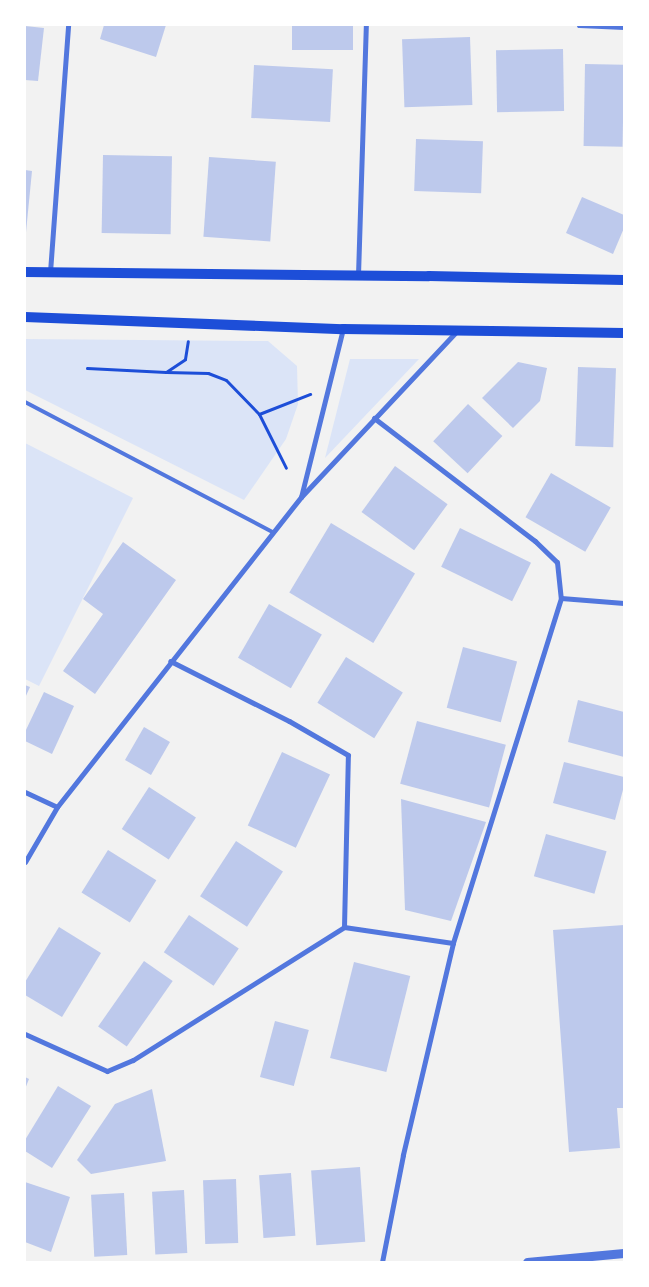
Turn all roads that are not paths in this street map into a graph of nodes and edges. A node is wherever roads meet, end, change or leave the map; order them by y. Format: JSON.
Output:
{"nodes":[{"id":1,"x":68,"y":25,"type":"edge"},
{"id":2,"x":366,"y":25,"type":"edge"},
{"id":3,"x":579,"y":25,"type":"edge"},
{"id":4,"x":624,"y":27,"type":"edge"},
{"id":5,"x":25,"y":272,"type":"edge"},
{"id":6,"x":50,"y":272,"type":"junction"},
{"id":7,"x":358,"y":275,"type":"junction"},
{"id":8,"x":624,"y":280,"type":"edge"},
{"id":9,"x":25,"y":317,"type":"edge"},
{"id":10,"x":343,"y":329,"type":"junction"},
{"id":11,"x":457,"y":331,"type":"junction"},
{"id":12,"x":624,"y":333,"type":"edge"},
{"id":13,"x":25,"y":402,"type":"edge"},
{"id":14,"x":374,"y":418,"type":"junction"},
{"id":15,"x":301,"y":497,"type":"junction"},
{"id":16,"x":274,"y":532,"type":"junction"},
{"id":17,"x":561,"y":598,"type":"junction"},
{"id":18,"x":624,"y":603,"type":"edge"},
{"id":19,"x":170,"y":661,"type":"junction"},
{"id":20,"x":25,"y":792,"type":"edge"},
{"id":21,"x":57,"y":807,"type":"junction"},
{"id":22,"x":25,"y":862,"type":"edge"},
{"id":23,"x":344,"y":926,"type":"junction"},
{"id":24,"x":453,"y":943,"type":"junction"},
{"id":25,"x":25,"y":1034,"type":"edge"},
{"id":26,"x":624,"y":1253,"type":"edge"},
{"id":27,"x":382,"y":1262,"type":"edge"},
{"id":28,"x":527,"y":1262,"type":"edge"}],
"edges":[{"from":1,"to":6,"type":"street"},
{"from":2,"to":7,"type":"street"},
{"from":3,"to":4,"type":"street"},
{"from":5,"to":6,"type":"main road"},
{"from":6,"to":7,"type":"main road"},
{"from":7,"to":8,"type":"main road"},
{"from":9,"to":10,"type":"main road"},
{"from":10,"to":11,"type":"main road"},
{"from":10,"to":15,"type":"street"},
{"from":11,"to":12,"type":"main road"},
{"from":11,"to":14,"type":"street"},
{"from":13,"to":16,"type":"lane"},
{"from":14,"to":15,"type":"street"},
{"from":14,"to":17,"type":"street"},
{"from":15,"to":16,"type":"street"},
{"from":16,"to":19,"type":"street"},
{"from":17,"to":18,"type":"street"},
{"from":17,"to":24,"type":"street"},
{"from":19,"to":21,"type":"street"},
{"from":19,"to":23,"type":"street"},
{"from":20,"to":21,"type":"street"},
{"from":21,"to":22,"type":"street"},
{"from":23,"to":24,"type":"street"},
{"from":23,"to":25,"type":"street"},
{"from":24,"to":27,"type":"street"},
{"from":26,"to":28,"type":"street"}]}
